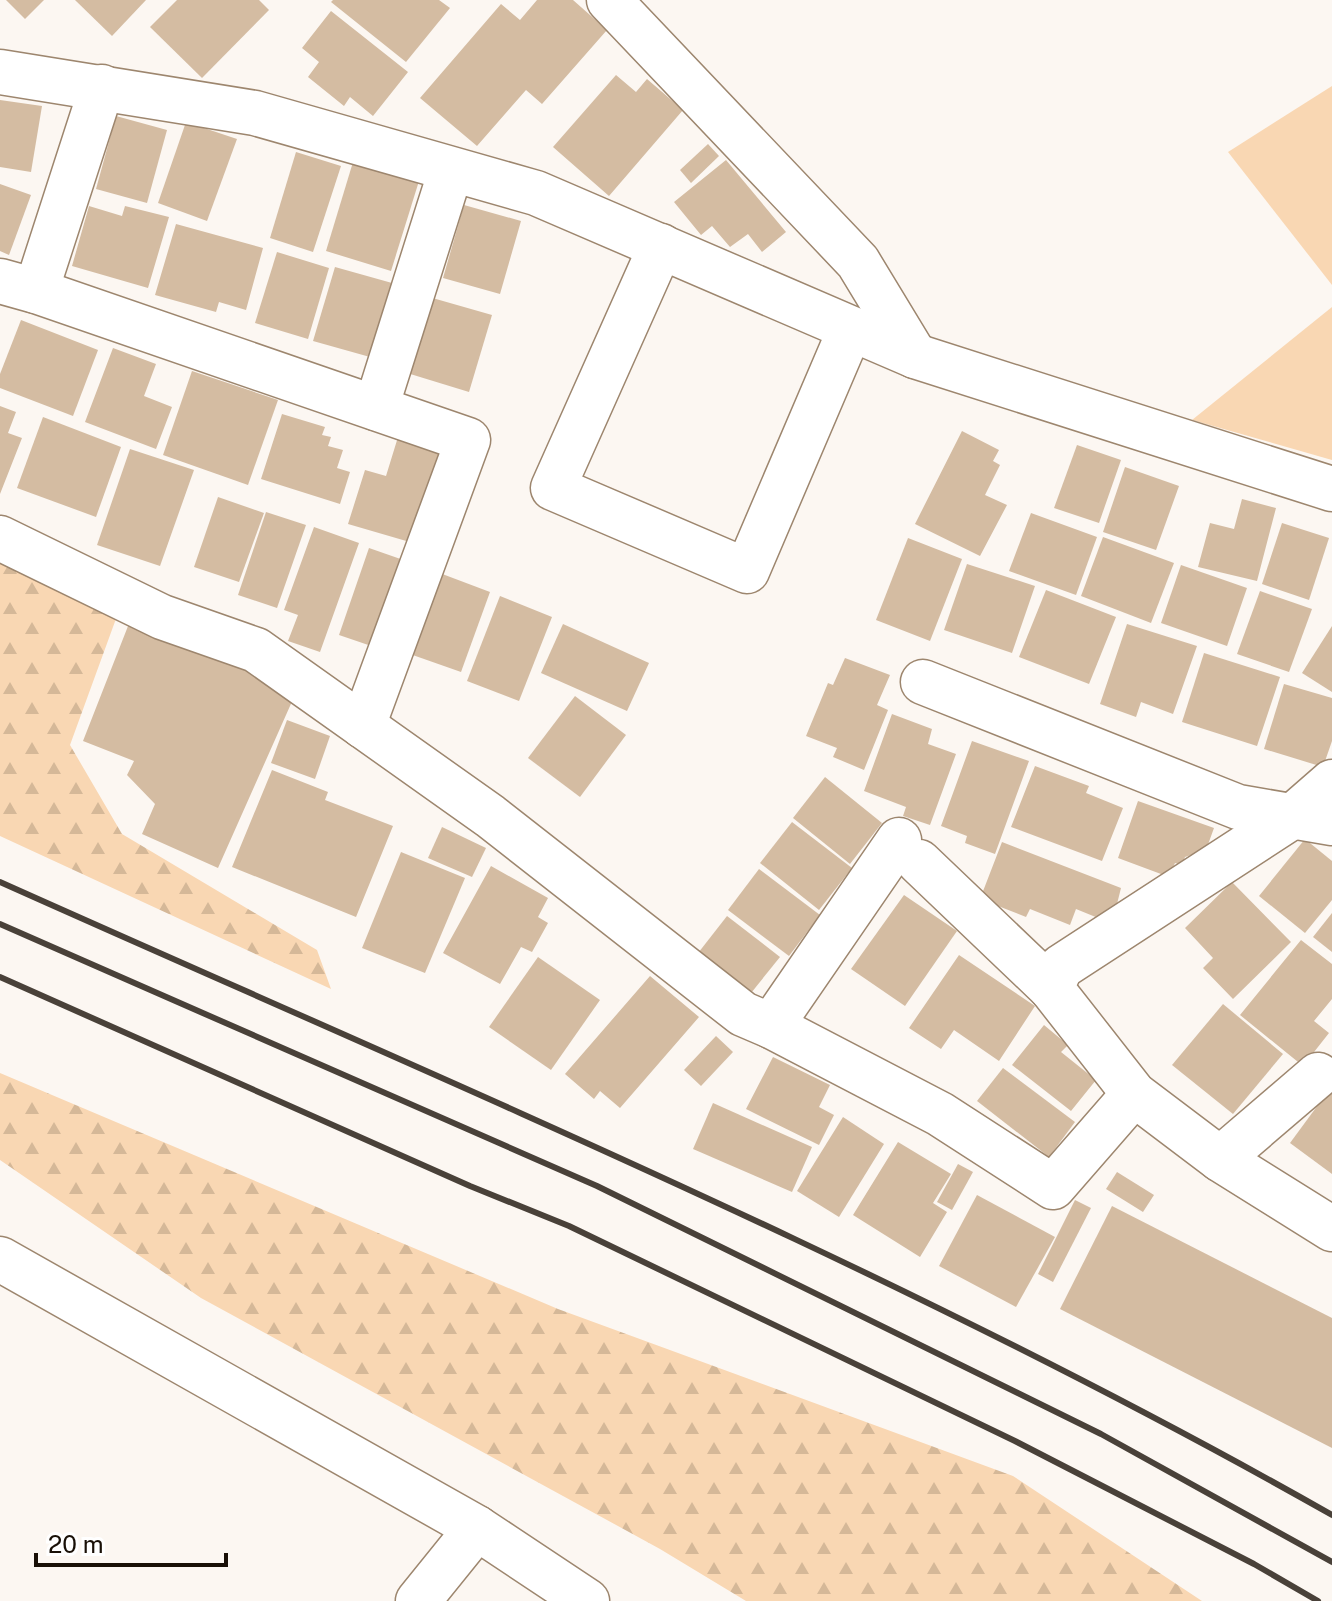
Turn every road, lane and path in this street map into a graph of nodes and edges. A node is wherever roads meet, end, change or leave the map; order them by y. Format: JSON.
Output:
{"nodes":[{"id":1,"x":609,"y":0,"type":"edge"},
{"id":2,"x":0,"y":72,"type":"edge"},
{"id":3,"x":102,"y":87,"type":"junction"},
{"id":4,"x":451,"y":170,"type":"junction"},
{"id":5,"x":661,"y":246,"type":"junction"},
{"id":6,"x":18,"y":286,"type":"edge"},
{"id":7,"x":850,"y":330,"type":"junction"},
{"id":8,"x":915,"y":356,"type":"junction"},
{"id":9,"x":376,"y":408,"type":"junction"},
{"id":10,"x":1332,"y":489,"type":"edge"},
{"id":11,"x":0,"y":538,"type":"edge"},
{"id":12,"x":923,"y":682,"type":"dead end"},
{"id":13,"x":363,"y":726,"type":"junction"},
{"id":14,"x":1332,"y":782,"type":"edge"},
{"id":15,"x":1313,"y":819,"type":"edge"},
{"id":16,"x":1051,"y":988,"type":"junction"},
{"id":17,"x":771,"y":1026,"type":"junction"},
{"id":18,"x":1318,"y":1075,"type":"dead end"},
{"id":19,"x":1134,"y":1094,"type":"junction"},
{"id":20,"x":1220,"y":1159,"type":"junction"},
{"id":21,"x":1332,"y":1229,"type":"edge"},
{"id":22,"x":0,"y":1259,"type":"edge"},
{"id":23,"x":477,"y":1528,"type":"junction"},
{"id":24,"x":418,"y":1601,"type":"edge"},
{"id":25,"x":587,"y":1601,"type":"edge"}],
"edges":[{"from":1,"to":8,"type":"street"},
{"from":2,"to":3,"type":"street"},
{"from":3,"to":4,"type":"street"},
{"from":3,"to":6,"type":"street"},
{"from":4,"to":5,"type":"street"},
{"from":4,"to":9,"type":"street"},
{"from":5,"to":7,"type":"street"},
{"from":5,"to":7,"type":"street"},
{"from":6,"to":9,"type":"street"},
{"from":7,"to":8,"type":"street"},
{"from":8,"to":10,"type":"street"},
{"from":9,"to":13,"type":"street"},
{"from":11,"to":13,"type":"street"},
{"from":12,"to":15,"type":"street"},
{"from":13,"to":17,"type":"street"},
{"from":14,"to":15,"type":"street"},
{"from":15,"to":16,"type":"street"},
{"from":16,"to":17,"type":"street"},
{"from":16,"to":19,"type":"street"},
{"from":17,"to":19,"type":"street"},
{"from":18,"to":20,"type":"street"},
{"from":19,"to":20,"type":"street"},
{"from":20,"to":21,"type":"street"},
{"from":22,"to":23,"type":"street"},
{"from":23,"to":24,"type":"street"},
{"from":23,"to":25,"type":"street"}]}
